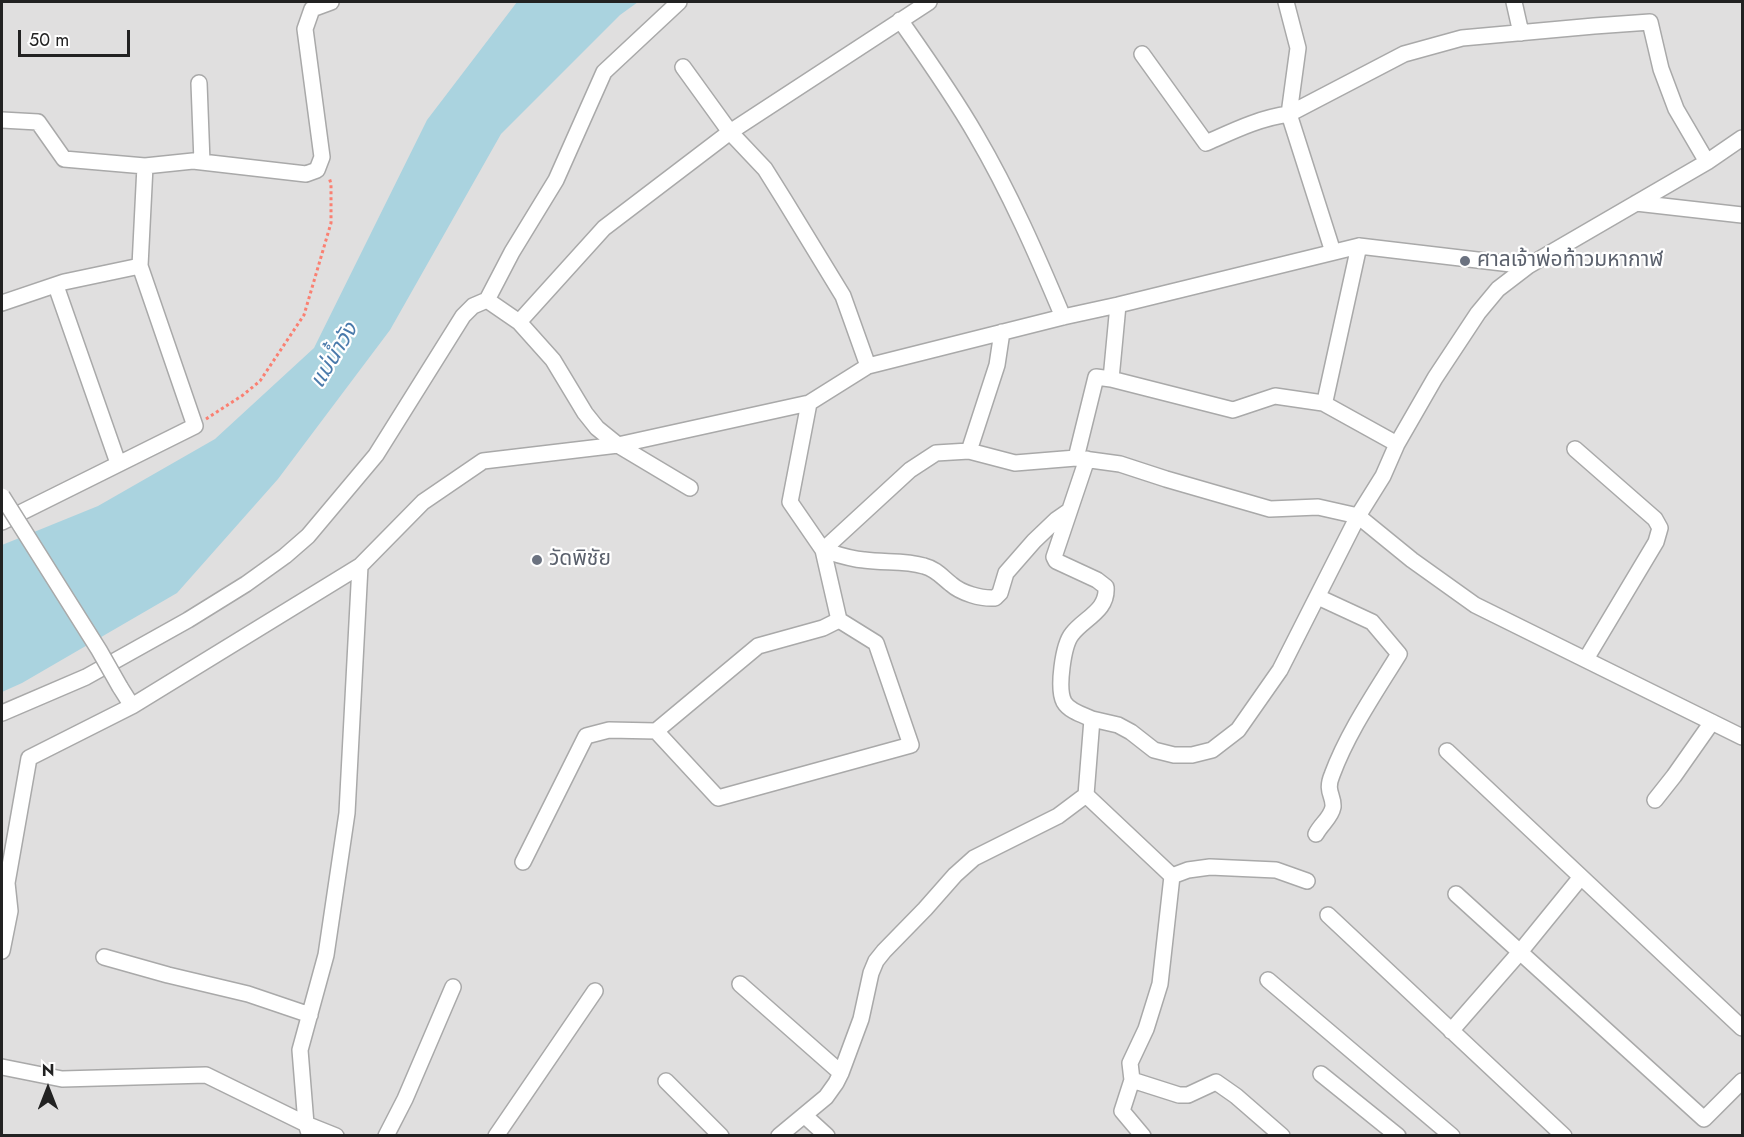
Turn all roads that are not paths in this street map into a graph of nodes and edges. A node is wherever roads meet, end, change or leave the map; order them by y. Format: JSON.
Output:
{"nodes":[{"id":1,"x":331,"y":2,"type":"edge"},
{"id":2,"x":679,"y":2,"type":"edge"},
{"id":3,"x":929,"y":2,"type":"edge"},
{"id":4,"x":1286,"y":2,"type":"edge"},
{"id":5,"x":1515,"y":2,"type":"edge"},
{"id":6,"x":900,"y":20,"type":"junction"},
{"id":7,"x":1521,"y":33,"type":"junction"},
{"id":8,"x":1142,"y":54,"type":"dead end"},
{"id":9,"x":683,"y":67,"type":"dead end"},
{"id":10,"x":199,"y":83,"type":"dead end"},
{"id":11,"x":1288,"y":114,"type":"junction"},
{"id":12,"x":2,"y":120,"type":"edge"},
{"id":13,"x":730,"y":132,"type":"junction"},
{"id":14,"x":1743,"y":138,"type":"edge"},
{"id":15,"x":202,"y":162,"type":"junction"},
{"id":16,"x":1707,"y":162,"type":"junction"},
{"id":17,"x":146,"y":166,"type":"junction"},
{"id":18,"x":1636,"y":203,"type":"junction"},
{"id":19,"x":1743,"y":215,"type":"edge"},
{"id":20,"x":1359,"y":246,"type":"junction"},
{"id":21,"x":1333,"y":252,"type":"junction"},
{"id":22,"x":140,"y":266,"type":"junction"},
{"id":23,"x":1528,"y":266,"type":"junction"},
{"id":24,"x":56,"y":286,"type":"junction"},
{"id":25,"x":487,"y":300,"type":"junction"},
{"id":26,"x":2,"y":303,"type":"edge"},
{"id":27,"x":1118,"y":305,"type":"junction"},
{"id":28,"x":1063,"y":317,"type":"junction"},
{"id":29,"x":519,"y":322,"type":"junction"},
{"id":30,"x":1002,"y":332,"type":"junction"},
{"id":31,"x":868,"y":366,"type":"junction"},
{"id":32,"x":1111,"y":379,"type":"junction"},
{"id":33,"x":809,"y":403,"type":"junction"},
{"id":34,"x":1323,"y":403,"type":"junction"},
{"id":35,"x":1397,"y":444,"type":"junction"},
{"id":36,"x":618,"y":445,"type":"junction"},
{"id":37,"x":1575,"y":449,"type":"dead end"},
{"id":38,"x":969,"y":451,"type":"junction"},
{"id":39,"x":1082,"y":458,"type":"junction"},
{"id":40,"x":118,"y":463,"type":"junction"},
{"id":41,"x":690,"y":488,"type":"dead end"},
{"id":42,"x":2,"y":496,"type":"edge"},
{"id":43,"x":1070,"y":510,"type":"junction"},
{"id":44,"x":1358,"y":516,"type":"junction"},
{"id":45,"x":2,"y":522,"type":"edge"},
{"id":46,"x":823,"y":550,"type":"junction"},
{"id":47,"x":360,"y":566,"type":"junction"},
{"id":48,"x":1318,"y":597,"type":"junction"},
{"id":49,"x":839,"y":620,"type":"junction"},
{"id":50,"x":1586,"y":659,"type":"junction"},
{"id":51,"x":132,"y":706,"type":"junction"},
{"id":52,"x":2,"y":713,"type":"edge"},
{"id":53,"x":1092,"y":719,"type":"junction"},
{"id":54,"x":1712,"y":722,"type":"junction"},
{"id":55,"x":656,"y":731,"type":"junction"},
{"id":56,"x":1743,"y":737,"type":"edge"},
{"id":57,"x":1447,"y":751,"type":"dead end"},
{"id":58,"x":1086,"y":795,"type":"junction"},
{"id":59,"x":1655,"y":800,"type":"dead end"},
{"id":60,"x":1316,"y":834,"type":"dead end"},
{"id":61,"x":523,"y":862,"type":"dead end"},
{"id":62,"x":1172,"y":876,"type":"junction"},
{"id":63,"x":1581,"y":877,"type":"junction"},
{"id":64,"x":4,"y":881,"type":"edge"},
{"id":65,"x":1307,"y":881,"type":"dead end"},
{"id":66,"x":1456,"y":894,"type":"dead end"},
{"id":67,"x":1328,"y":915,"type":"dead end"},
{"id":68,"x":2,"y":951,"type":"edge"},
{"id":69,"x":1520,"y":952,"type":"junction"},
{"id":70,"x":104,"y":957,"type":"dead end"},
{"id":71,"x":1268,"y":980,"type":"dead end"},
{"id":72,"x":740,"y":984,"type":"dead end"},
{"id":73,"x":453,"y":987,"type":"dead end"},
{"id":74,"x":595,"y":991,"type":"dead end"},
{"id":75,"x":309,"y":1015,"type":"junction"},
{"id":76,"x":1743,"y":1028,"type":"edge"},
{"id":77,"x":1451,"y":1031,"type":"junction"},
{"id":78,"x":2,"y":1067,"type":"edge"},
{"id":79,"x":842,"y":1073,"type":"junction"},
{"id":80,"x":1321,"y":1074,"type":"dead end"},
{"id":81,"x":1132,"y":1080,"type":"junction"},
{"id":82,"x":666,"y":1081,"type":"dead end"},
{"id":83,"x":1743,"y":1081,"type":"edge"},
{"id":84,"x":804,"y":1115,"type":"junction"},
{"id":85,"x":308,"y":1130,"type":"edge"},
{"id":86,"x":1563,"y":1135,"type":"edge"},
{"id":87,"x":336,"y":1136,"type":"edge"},
{"id":88,"x":386,"y":1136,"type":"edge"},
{"id":89,"x":496,"y":1136,"type":"edge"},
{"id":90,"x":721,"y":1136,"type":"edge"},
{"id":91,"x":778,"y":1136,"type":"edge"},
{"id":92,"x":827,"y":1136,"type":"edge"},
{"id":93,"x":1143,"y":1136,"type":"edge"},
{"id":94,"x":1282,"y":1136,"type":"edge"},
{"id":95,"x":1398,"y":1136,"type":"edge"},
{"id":96,"x":1452,"y":1136,"type":"edge"}],
"edges":[{"from":1,"to":15,"type":"street"},
{"from":2,"to":25,"type":"street"},
{"from":3,"to":6,"type":"street"},
{"from":4,"to":11,"type":"street"},
{"from":5,"to":7,"type":"street"},
{"from":6,"to":13,"type":"street"},
{"from":6,"to":28,"type":"street"},
{"from":7,"to":11,"type":"street"},
{"from":7,"to":16,"type":"street"},
{"from":8,"to":11,"type":"street"},
{"from":9,"to":13,"type":"street"},
{"from":10,"to":15,"type":"street"},
{"from":11,"to":21,"type":"street"},
{"from":12,"to":17,"type":"street"},
{"from":13,"to":29,"type":"street"},
{"from":13,"to":31,"type":"street"},
{"from":14,"to":16,"type":"street"},
{"from":15,"to":17,"type":"street"},
{"from":16,"to":18,"type":"street"},
{"from":17,"to":22,"type":"street"},
{"from":18,"to":19,"type":"street"},
{"from":18,"to":23,"type":"street"},
{"from":20,"to":21,"type":"street"},
{"from":20,"to":23,"type":"street"},
{"from":20,"to":34,"type":"street"},
{"from":21,"to":27,"type":"street"},
{"from":22,"to":24,"type":"street"},
{"from":22,"to":40,"type":"street"},
{"from":23,"to":35,"type":"street"},
{"from":24,"to":26,"type":"street"},
{"from":24,"to":40,"type":"street"},
{"from":25,"to":29,"type":"street"},
{"from":25,"to":52,"type":"street"},
{"from":27,"to":28,"type":"street"},
{"from":27,"to":32,"type":"street"},
{"from":28,"to":30,"type":"street"},
{"from":29,"to":36,"type":"street"},
{"from":30,"to":31,"type":"street"},
{"from":30,"to":38,"type":"street"},
{"from":31,"to":33,"type":"street"},
{"from":32,"to":34,"type":"street"},
{"from":32,"to":39,"type":"street"},
{"from":33,"to":36,"type":"street"},
{"from":33,"to":46,"type":"street"},
{"from":34,"to":35,"type":"street"},
{"from":35,"to":44,"type":"street"},
{"from":36,"to":41,"type":"street"},
{"from":36,"to":47,"type":"street"},
{"from":37,"to":50,"type":"street"},
{"from":38,"to":39,"type":"street"},
{"from":38,"to":46,"type":"street"},
{"from":39,"to":43,"type":"street"},
{"from":39,"to":44,"type":"street"},
{"from":40,"to":45,"type":"street"},
{"from":42,"to":51,"type":"street","bridge":true},
{"from":43,"to":46,"type":"street"},
{"from":43,"to":53,"type":"street"},
{"from":44,"to":48,"type":"street"},
{"from":44,"to":50,"type":"street"},
{"from":46,"to":49,"type":"street"},
{"from":47,"to":51,"type":"street"},
{"from":47,"to":75,"type":"street"},
{"from":48,"to":53,"type":"street"},
{"from":48,"to":60,"type":"street"},
{"from":49,"to":55,"type":"street"},
{"from":49,"to":55,"type":"street"},
{"from":50,"to":54,"type":"street"},
{"from":51,"to":64,"type":"street"},
{"from":53,"to":58,"type":"street"},
{"from":54,"to":56,"type":"street"},
{"from":54,"to":59,"type":"street"},
{"from":55,"to":61,"type":"street"},
{"from":57,"to":63,"type":"street"},
{"from":58,"to":62,"type":"street"},
{"from":58,"to":79,"type":"street"},
{"from":62,"to":65,"type":"street"},
{"from":62,"to":81,"type":"street"},
{"from":63,"to":69,"type":"street"},
{"from":63,"to":76,"type":"street"},
{"from":64,"to":68,"type":"street"},
{"from":66,"to":69,"type":"street"},
{"from":67,"to":77,"type":"street"},
{"from":69,"to":77,"type":"street"},
{"from":69,"to":83,"type":"street"},
{"from":70,"to":75,"type":"street"},
{"from":71,"to":96,"type":"street"},
{"from":72,"to":79,"type":"street"},
{"from":73,"to":88,"type":"street"},
{"from":74,"to":89,"type":"street"},
{"from":75,"to":85,"type":"street"},
{"from":77,"to":86,"type":"street"},
{"from":78,"to":85,"type":"street"},
{"from":79,"to":84,"type":"street"},
{"from":80,"to":95,"type":"street"},
{"from":81,"to":93,"type":"street"},
{"from":81,"to":94,"type":"street"},
{"from":82,"to":90,"type":"street"},
{"from":84,"to":91,"type":"street"},
{"from":84,"to":92,"type":"street"},
{"from":85,"to":87,"type":"street"}]}
